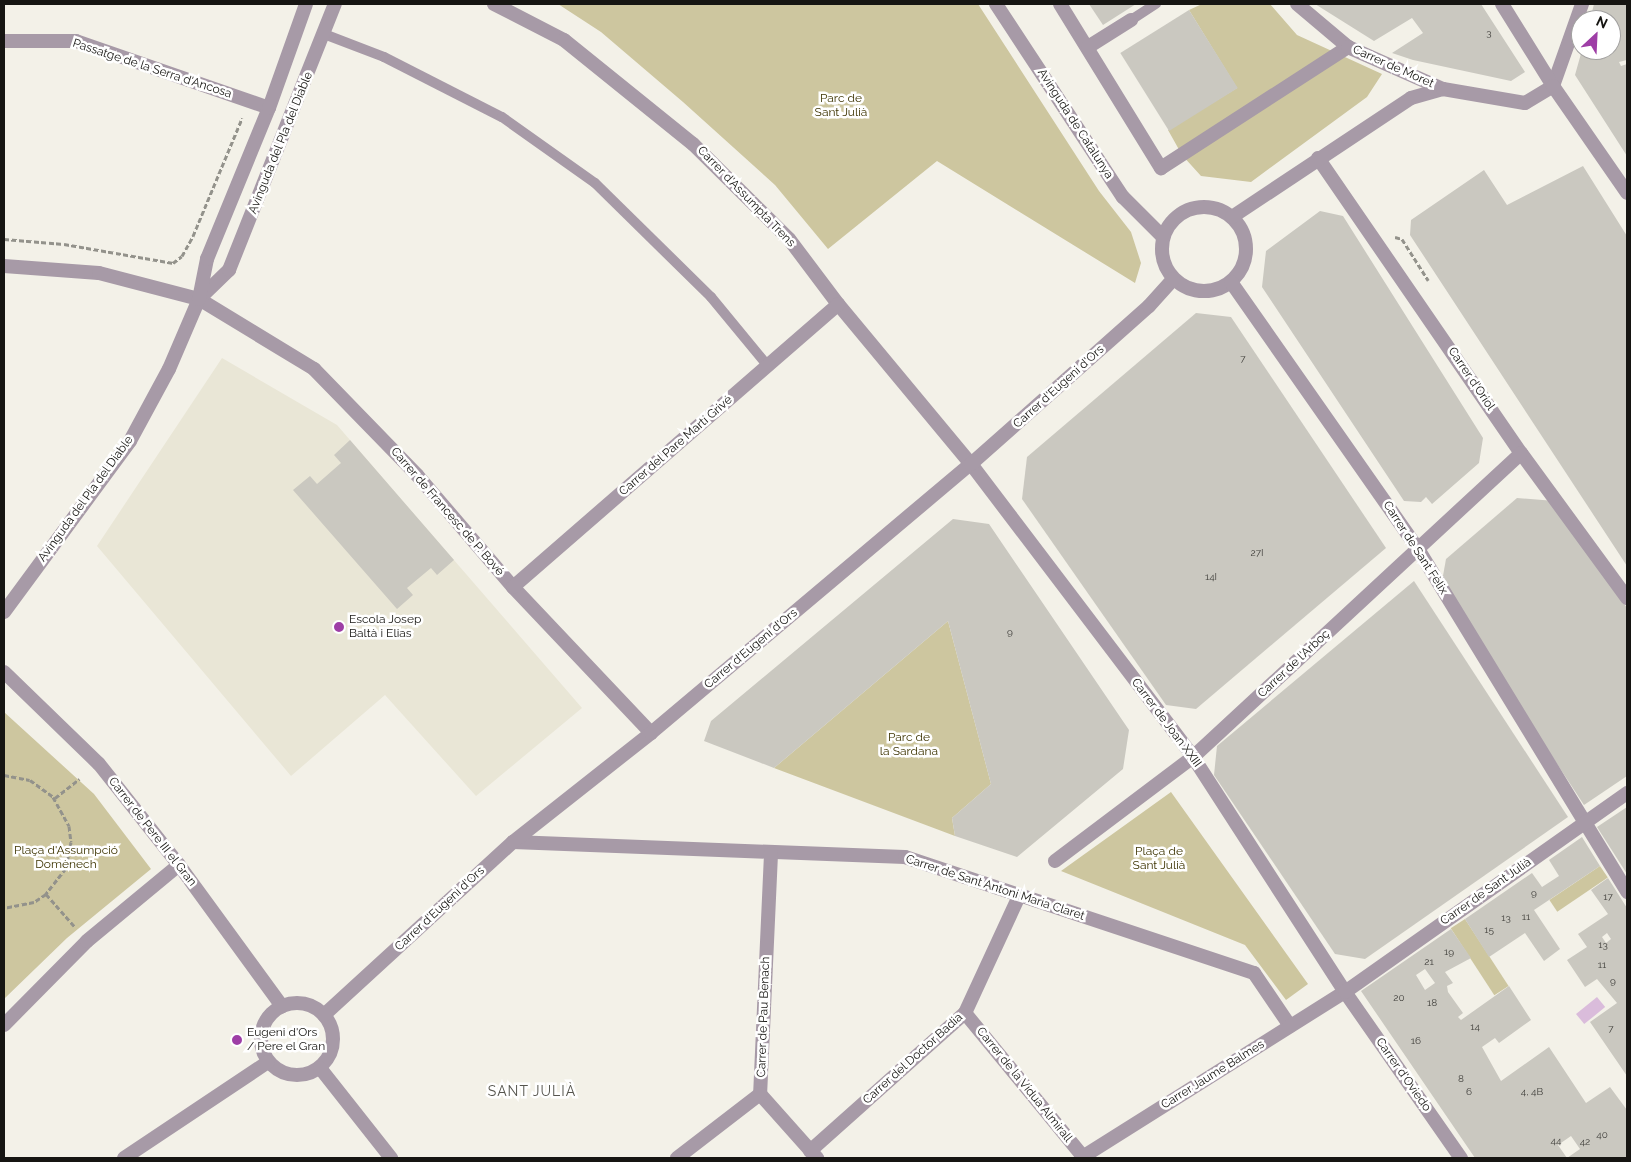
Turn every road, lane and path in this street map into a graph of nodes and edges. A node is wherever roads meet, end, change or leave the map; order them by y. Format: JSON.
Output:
{"nodes":[{"id":1,"x":306,"y":4,"type":"edge"},
{"id":2,"x":335,"y":4,"type":"edge"},
{"id":3,"x":494,"y":4,"type":"edge"},
{"id":4,"x":996,"y":4,"type":"edge"},
{"id":5,"x":1060,"y":4,"type":"edge"},
{"id":6,"x":1156,"y":4,"type":"edge"},
{"id":7,"x":1297,"y":4,"type":"edge"},
{"id":8,"x":1502,"y":4,"type":"edge"},
{"id":9,"x":1582,"y":4,"type":"edge"},
{"id":10,"x":1131,"y":20,"type":"joint"},
{"id":11,"x":324,"y":34,"type":"junction"},
{"id":12,"x":4,"y":41,"type":"edge"},
{"id":13,"x":1348,"y":47,"type":"junction"},
{"id":14,"x":1088,"y":48,"type":"junction"},
{"id":15,"x":1553,"y":86,"type":"junction"},
{"id":16,"x":1444,"y":89,"type":"junction"},
{"id":17,"x":248,"y":101,"type":"junction"},
{"id":18,"x":269,"y":108,"type":"junction"},
{"id":19,"x":1318,"y":158,"type":"junction"},
{"id":20,"x":1627,"y":193,"type":"edge"},
{"id":21,"x":1232,"y":217,"type":"junction"},
{"id":22,"x":1163,"y":237,"type":"junction"},
{"id":23,"x":4,"y":239,"type":"edge"},
{"id":24,"x":4,"y":266,"type":"edge"},
{"id":25,"x":1173,"y":279,"type":"junction"},
{"id":26,"x":1231,"y":282,"type":"junction"},
{"id":27,"x":199,"y":299,"type":"junction"},
{"id":28,"x":838,"y":304,"type":"junction"},
{"id":29,"x":767,"y":365,"type":"junction"},
{"id":30,"x":1521,"y":453,"type":"junction"},
{"id":31,"x":971,"y":464,"type":"junction"},
{"id":32,"x":1418,"y":549,"type":"junction"},
{"id":33,"x":514,"y":588,"type":"junction"},
{"id":34,"x":1627,"y":598,"type":"edge"},
{"id":35,"x":4,"y":612,"type":"edge"},
{"id":36,"x":4,"y":672,"type":"edge"},
{"id":37,"x":651,"y":733,"type":"junction"},
{"id":38,"x":1193,"y":757,"type":"junction"},
{"id":39,"x":4,"y":775,"type":"edge"},
{"id":40,"x":79,"y":779,"type":"dead end"},
{"id":41,"x":1627,"y":793,"type":"edge"},
{"id":42,"x":55,"y":798,"type":"junction"},
{"id":43,"x":1582,"y":823,"type":"junction"},
{"id":44,"x":513,"y":842,"type":"junction"},
{"id":45,"x":771,"y":854,"type":"junction"},
{"id":46,"x":1055,"y":860,"type":"dead end"},
{"id":47,"x":179,"y":866,"type":"junction"},
{"id":48,"x":1627,"y":892,"type":"edge"},
{"id":49,"x":46,"y":894,"type":"junction"},
{"id":50,"x":1019,"y":896,"type":"junction"},
{"id":51,"x":4,"y":908,"type":"edge"},
{"id":52,"x":77,"y":929,"type":"dead end"},
{"id":53,"x":1345,"y":992,"type":"junction"},
{"id":54,"x":282,"y":1006,"type":"junction"},
{"id":55,"x":965,"y":1013,"type":"junction"},
{"id":56,"x":324,"y":1015,"type":"junction"},
{"id":57,"x":4,"y":1025,"type":"edge"},
{"id":58,"x":1290,"y":1026,"type":"junction"},
{"id":59,"x":268,"y":1062,"type":"junction"},
{"id":60,"x":320,"y":1068,"type":"junction"},
{"id":61,"x":760,"y":1094,"type":"junction"},
{"id":62,"x":814,"y":1154,"type":"edge"},
{"id":63,"x":124,"y":1158,"type":"edge"},
{"id":64,"x":390,"y":1158,"type":"edge"},
{"id":65,"x":677,"y":1158,"type":"edge"},
{"id":66,"x":1082,"y":1158,"type":"edge"},
{"id":67,"x":1461,"y":1158,"type":"edge"}],
"edges":[{"from":1,"to":18,"type":"street","name":"Avinguda del Pla del Diable"},
{"from":2,"to":11,"type":"street","name":"Avinguda del Pla del Diable"},
{"from":3,"to":28,"type":"street","name":"Carrer d'Assumpta Trens"},
{"from":4,"to":22,"type":"street","name":"Avinguda de Catalunya"},
{"from":5,"to":14,"type":"street"},
{"from":6,"to":10,"type":"lane"},
{"from":7,"to":13,"type":"street","name":"Carrer de Moret"},
{"from":8,"to":15,"type":"street"},
{"from":9,"to":15,"type":"street"},
{"from":10,"to":14,"type":"street"},
{"from":11,"to":27,"type":"street","name":"Avinguda del Pla del Diable"},
{"from":11,"to":29,"type":"lane"},
{"from":12,"to":17,"type":"street","name":"Passatge de la Serra d'Ancosa"},
{"from":13,"to":14,"type":"street"},
{"from":13,"to":16,"type":"street","name":"Carrer de Moret"},
{"from":15,"to":16,"type":"street"},
{"from":15,"to":20,"type":"street"},
{"from":16,"to":19,"type":"street"},
{"from":17,"to":18,"type":"street","name":"Passatge de la Serra d'Ancosa"},
{"from":17,"to":23,"type":"path"},
{"from":18,"to":27,"type":"street","name":"Avinguda del Pla del Diable"},
{"from":19,"to":21,"type":"street"},
{"from":19,"to":30,"type":"street","name":"Carrer d'Oriol"},
{"from":21,"to":22,"type":"street"},
{"from":21,"to":26,"type":"street"},
{"from":22,"to":25,"type":"street"},
{"from":24,"to":27,"type":"street","name":"Carrer de Francesc de P. Bové"},
{"from":25,"to":26,"type":"street"},
{"from":25,"to":31,"type":"street","name":"Carrer d'Eugeni d'Ors"},
{"from":26,"to":32,"type":"street","name":"Carrer de Sant Fèlix"},
{"from":27,"to":33,"type":"street","name":"Carrer de Francesc de P. Bové"},
{"from":27,"to":35,"type":"street","name":"Avinguda del Pla del Diable"},
{"from":28,"to":29,"type":"street","name":"Carrer del Pare Martí Grivé"},
{"from":28,"to":31,"type":"street","name":"Carrer d'Assumpta Trens"},
{"from":29,"to":33,"type":"street","name":"Carrer del Pare Martí Grivé"},
{"from":30,"to":32,"type":"street","name":"Carrer de l'Arboç"},
{"from":30,"to":34,"type":"street","name":"Carrer d'Oriol"},
{"from":31,"to":37,"type":"street","name":"Carrer d'Eugeni d'Ors"},
{"from":31,"to":38,"type":"street","name":"Carrer de Joan XXIII"},
{"from":32,"to":38,"type":"street","name":"Carrer de l'Arboç"},
{"from":32,"to":43,"type":"street","name":"Carrer de Sant Fèlix"},
{"from":33,"to":37,"type":"street","name":"Carrer de Francesc de P. Bové"},
{"from":36,"to":47,"type":"street","name":"Carrer de Pere III el Gran"},
{"from":37,"to":44,"type":"street","name":"Carrer d'Eugeni d'Ors"},
{"from":38,"to":46,"type":"street","name":"Carrer de l'Arboç"},
{"from":38,"to":53,"type":"street","name":"Carrer de Joan XXIII"},
{"from":39,"to":42,"type":"path"},
{"from":40,"to":42,"type":"path"},
{"from":41,"to":43,"type":"street","name":"Carrer de Sant Julià"},
{"from":42,"to":49,"type":"path"},
{"from":43,"to":48,"type":"street","name":"Carrer de Sant Fèlix"},
{"from":43,"to":53,"type":"street","name":"Carrer de Sant Julià"},
{"from":44,"to":45,"type":"street","name":"Carrer de Sant Antoni Maria Claret"},
{"from":44,"to":56,"type":"street","name":"Carrer d'Eugeni d'Ors"},
{"from":45,"to":50,"type":"street","name":"Carrer de Sant Antoni Maria Claret"},
{"from":45,"to":61,"type":"street","name":"Carrer de Pau Benach"},
{"from":47,"to":54,"type":"street","name":"Carrer de Pere III el Gran"},
{"from":47,"to":57,"type":"street"},
{"from":49,"to":51,"type":"path"},
{"from":49,"to":52,"type":"path"},
{"from":50,"to":55,"type":"street","name":"Carrer del Doctor Badia"},
{"from":50,"to":58,"type":"street","name":"Carrer de Sant Antoni Maria Claret"},
{"from":53,"to":58,"type":"street","name":"Carrer Jaume Balmes"},
{"from":53,"to":67,"type":"street","name":"Carrer d'Oviedo"},
{"from":54,"to":56,"type":"street"},
{"from":54,"to":59,"type":"street"},
{"from":55,"to":62,"type":"street","name":"Carrer del Doctor Badia"},
{"from":55,"to":66,"type":"street","name":"Carrer de la Vídua Almirall"},
{"from":56,"to":60,"type":"street"},
{"from":58,"to":66,"type":"street","name":"Carrer Jaume Balmes"},
{"from":59,"to":60,"type":"street"},
{"from":59,"to":63,"type":"street"},
{"from":60,"to":64,"type":"street"},
{"from":61,"to":62,"type":"street","name":"Carrer de Pau Benach"},
{"from":61,"to":65,"type":"street"}]}
